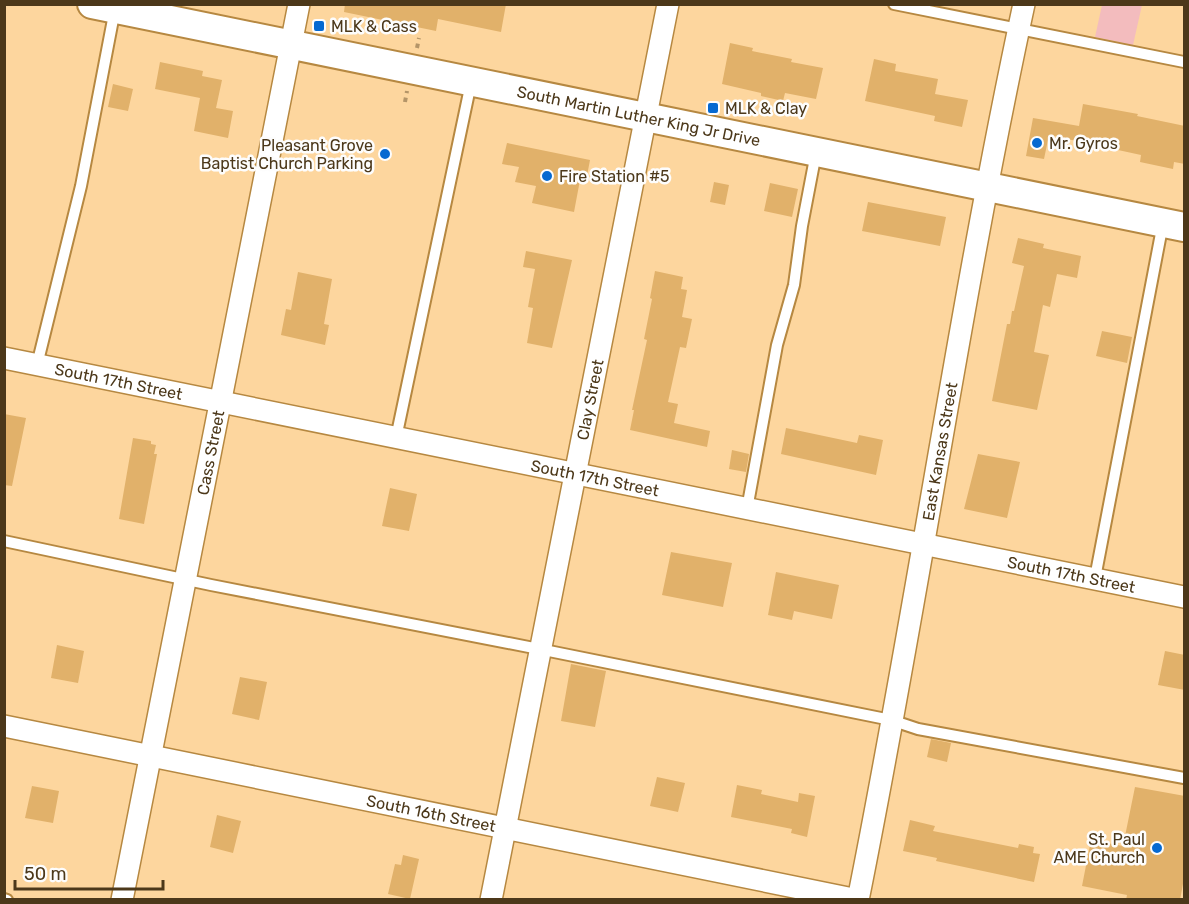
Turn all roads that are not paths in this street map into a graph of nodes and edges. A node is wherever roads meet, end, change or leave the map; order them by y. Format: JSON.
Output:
{"nodes":[{"id":1,"x":299,"y":4,"type":"edge"},
{"id":2,"x":668,"y":4,"type":"edge"},
{"id":3,"x":894,"y":4,"type":"edge"},
{"id":4,"x":1024,"y":4,"type":"edge"},
{"id":5,"x":104,"y":7,"type":"edge"},
{"id":6,"x":1019,"y":29,"type":"junction"},
{"id":7,"x":291,"y":46,"type":"junction"},
{"id":8,"x":1185,"y":62,"type":"edge"},
{"id":9,"x":471,"y":82,"type":"junction"},
{"id":10,"x":646,"y":118,"type":"junction"},
{"id":11,"x":816,"y":153,"type":"junction"},
{"id":12,"x":988,"y":187,"type":"junction"},
{"id":13,"x":1174,"y":225,"type":"edge"},
{"id":14,"x":4,"y":358,"type":"edge"},
{"id":15,"x":37,"y":365,"type":"junction"},
{"id":16,"x":220,"y":402,"type":"junction"},
{"id":17,"x":396,"y":438,"type":"junction"},
{"id":18,"x":575,"y":474,"type":"junction"},
{"id":19,"x":747,"y":509,"type":"junction"},
{"id":20,"x":4,"y":541,"type":"edge"},
{"id":21,"x":924,"y":544,"type":"junction"},
{"id":22,"x":1095,"y":578,"type":"junction"},
{"id":23,"x":185,"y":579,"type":"junction"},
{"id":24,"x":1185,"y":597,"type":"edge"},
{"id":25,"x":539,"y":649,"type":"junction"},
{"id":26,"x":891,"y":720,"type":"junction"},
{"id":27,"x":4,"y":726,"type":"edge"},
{"id":28,"x":150,"y":756,"type":"junction"},
{"id":29,"x":1185,"y":778,"type":"edge"},
{"id":30,"x":505,"y":827,"type":"junction"},
{"id":31,"x":122,"y":900,"type":"edge"},
{"id":32,"x":491,"y":900,"type":"edge"},
{"id":33,"x":858,"y":900,"type":"edge"}],
"edges":[{"from":1,"to":7,"type":"street","name":"Cass Street"},
{"from":2,"to":10,"type":"street","name":"Clay Street"},
{"from":3,"to":6,"type":"lane"},
{"from":4,"to":6,"type":"street","name":"East Kansas Street"},
{"from":5,"to":7,"type":"street","name":"South Martin Luther King Jr Drive"},
{"from":5,"to":15,"type":"lane"},
{"from":6,"to":8,"type":"lane"},
{"from":6,"to":12,"type":"street","name":"East Kansas Street"},
{"from":7,"to":9,"type":"street","name":"South Martin Luther King Jr Drive"},
{"from":7,"to":16,"type":"street","name":"Cass Street"},
{"from":9,"to":10,"type":"street","name":"South Martin Luther King Jr Drive"},
{"from":9,"to":17,"type":"lane"},
{"from":10,"to":11,"type":"street","name":"South Martin Luther King Jr Drive"},
{"from":10,"to":18,"type":"street","name":"Clay Street"},
{"from":11,"to":12,"type":"street","name":"South Martin Luther King Jr Drive"},
{"from":11,"to":19,"type":"lane"},
{"from":12,"to":13,"type":"street","name":"South Martin Luther King Jr Drive"},
{"from":12,"to":21,"type":"street","name":"East Kansas Street"},
{"from":13,"to":22,"type":"lane"},
{"from":14,"to":15,"type":"street","name":"South 17th Street"},
{"from":15,"to":16,"type":"street","name":"South 17th Street"},
{"from":16,"to":17,"type":"street","name":"South 17th Street"},
{"from":16,"to":23,"type":"street","name":"Cass Street"},
{"from":17,"to":18,"type":"street","name":"South 17th Street"},
{"from":18,"to":19,"type":"street","name":"South 17th Street"},
{"from":18,"to":25,"type":"street","name":"Clay Street"},
{"from":19,"to":21,"type":"street","name":"South 17th Street"},
{"from":20,"to":23,"type":"lane"},
{"from":21,"to":22,"type":"street","name":"South 17th Street"},
{"from":21,"to":26,"type":"street","name":"East Kansas Street"},
{"from":22,"to":24,"type":"street","name":"South 17th Street"},
{"from":23,"to":25,"type":"lane"},
{"from":23,"to":28,"type":"street","name":"Cass Street"},
{"from":25,"to":26,"type":"lane"},
{"from":25,"to":30,"type":"street","name":"Clay Street"},
{"from":26,"to":29,"type":"lane"},
{"from":26,"to":33,"type":"street","name":"East Kansas Street"},
{"from":27,"to":28,"type":"street","name":"South 16th Street"},
{"from":28,"to":30,"type":"street","name":"South 16th Street"},
{"from":28,"to":31,"type":"street","name":"Cass Street"},
{"from":30,"to":32,"type":"street","name":"Clay Street"},
{"from":30,"to":33,"type":"street","name":"South 16th Street"}]}
